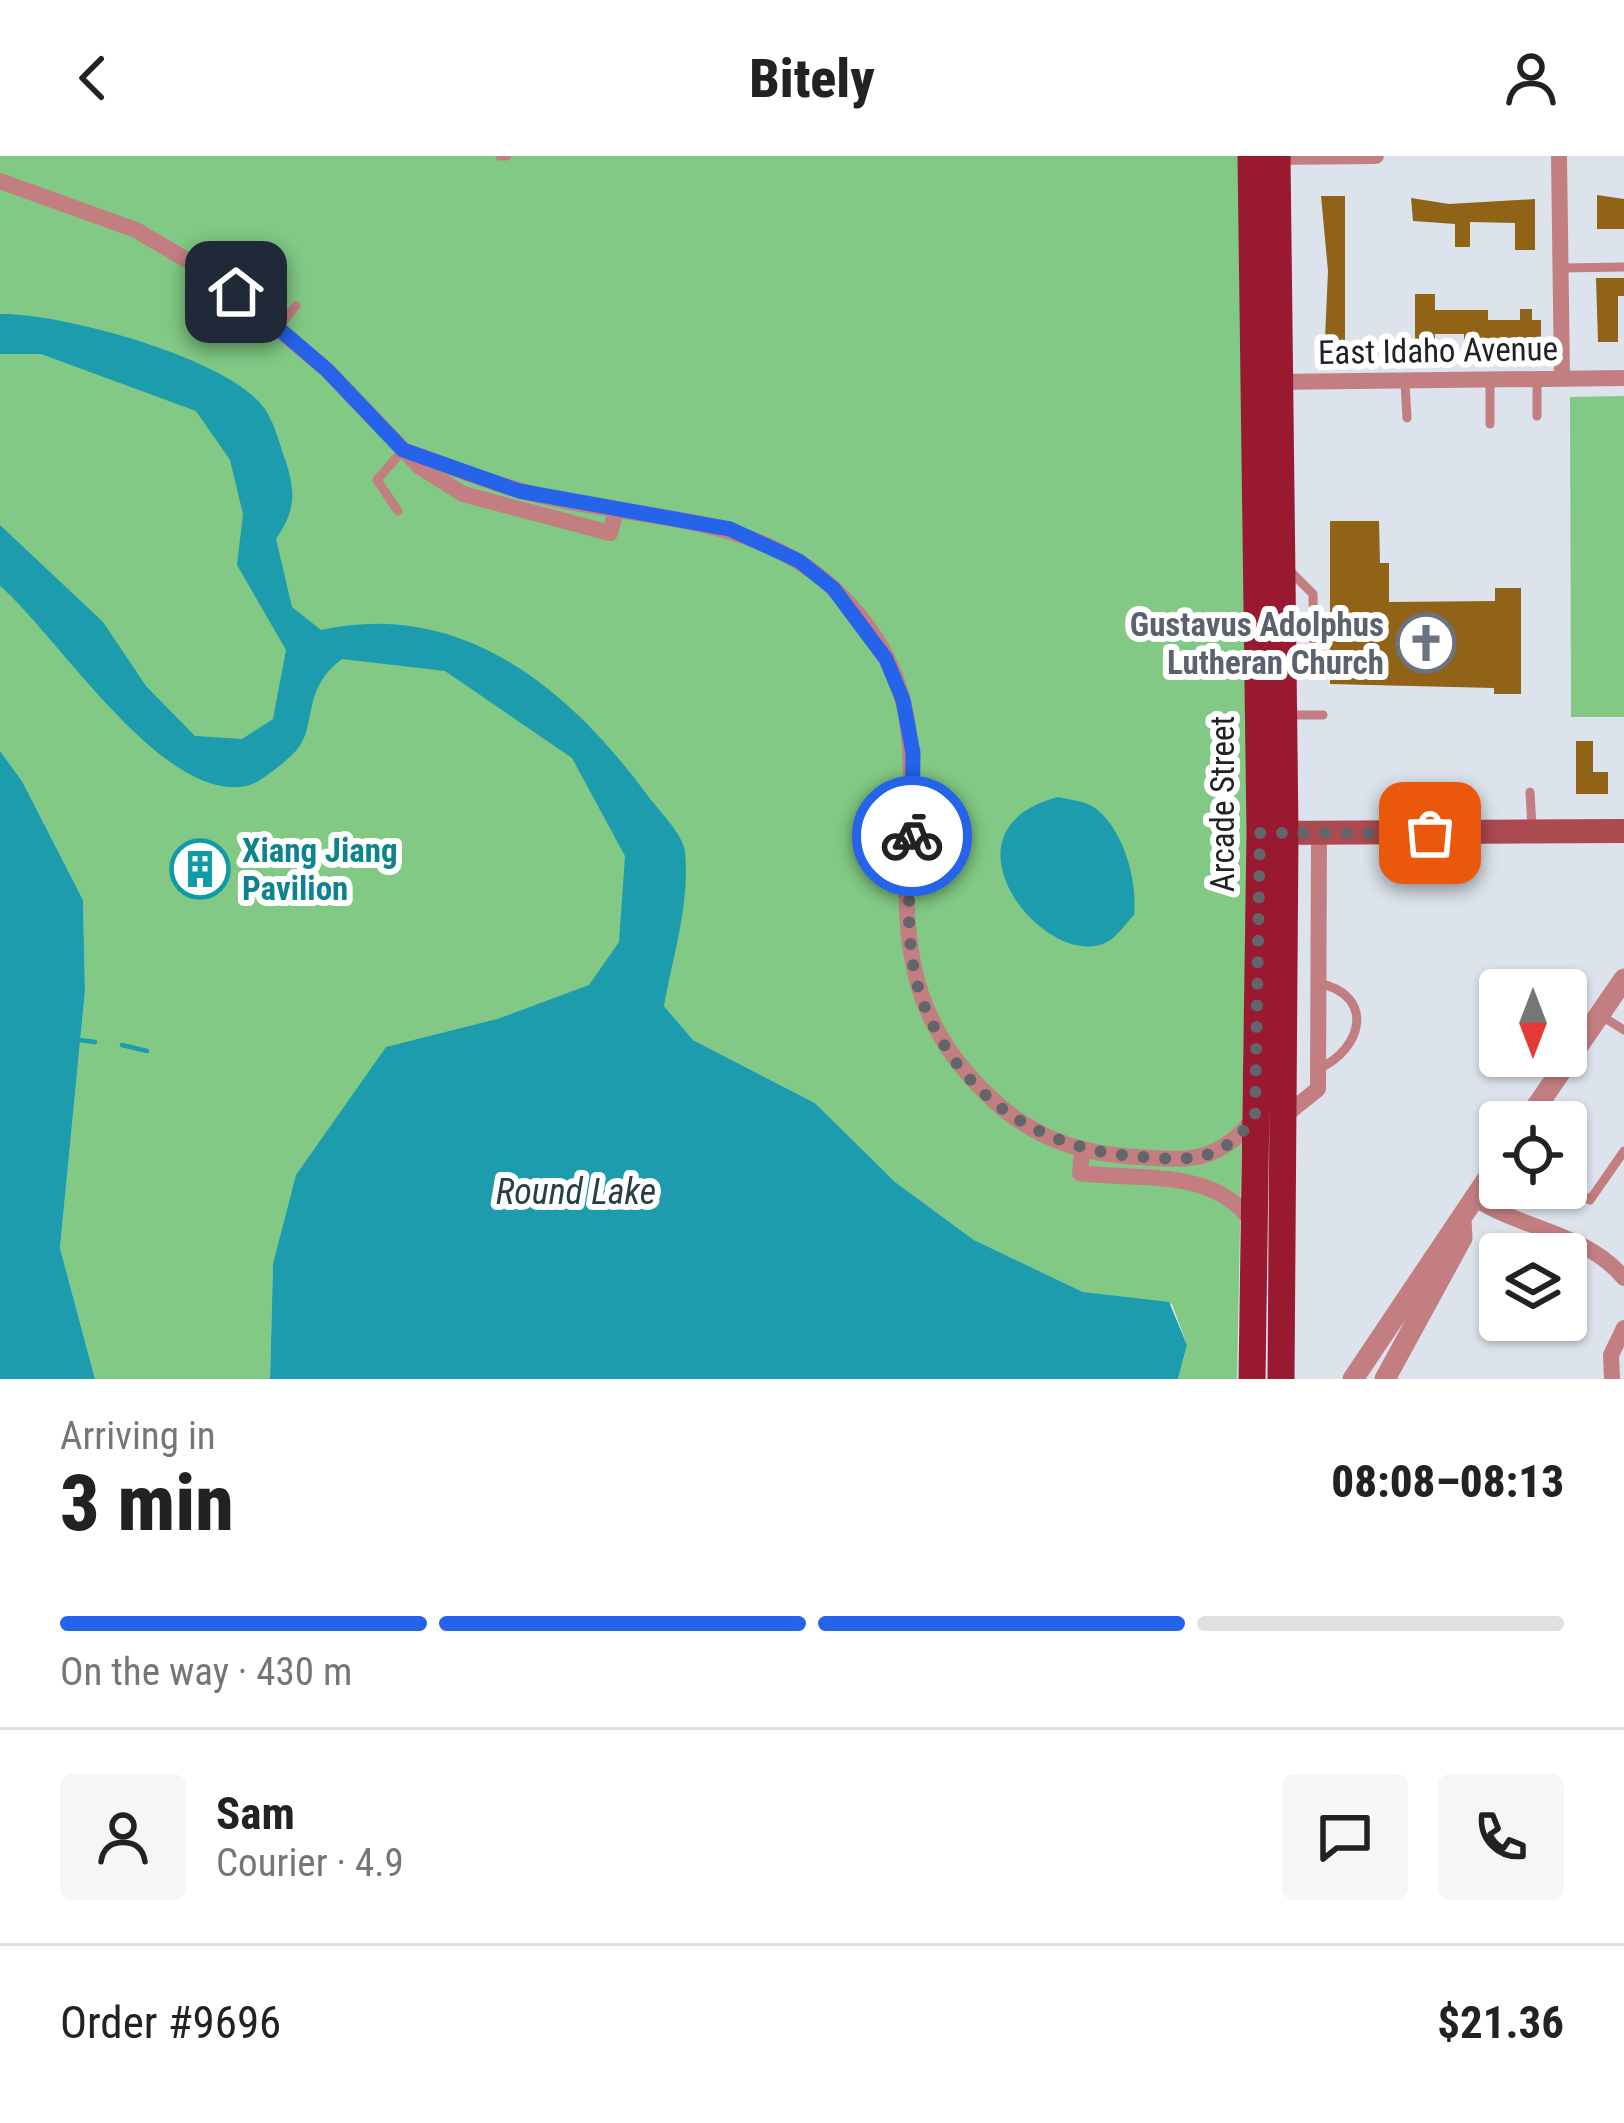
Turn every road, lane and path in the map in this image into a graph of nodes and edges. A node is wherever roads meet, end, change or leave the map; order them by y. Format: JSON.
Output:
{"nodes":[{"id":1,"x":1376,"y":156,"type":"edge"},
{"id":2,"x":1558,"y":156,"type":"edge"},
{"id":3,"x":1250,"y":157,"type":"edge"},
{"id":4,"x":1277,"y":157,"type":"edge"},
{"id":5,"x":0,"y":181,"type":"edge"},
{"id":6,"x":1624,"y":267,"type":"edge"},
{"id":7,"x":1560,"y":268,"type":"junction"},
{"id":8,"x":252,"y":270,"type":"dead end"},
{"id":9,"x":236,"y":292,"type":"junction"},
{"id":10,"x":296,"y":306,"type":"dead end"},
{"id":11,"x":279,"y":327,"type":"junction"},
{"id":12,"x":1624,"y":378,"type":"edge"},
{"id":13,"x":1538,"y":379,"type":"junction"},
{"id":14,"x":1562,"y":379,"type":"junction"},
{"id":15,"x":1490,"y":380,"type":"junction"},
{"id":16,"x":1405,"y":381,"type":"junction"},
{"id":17,"x":1266,"y":382,"type":"junction"},
{"id":18,"x":1538,"y":416,"type":"dead end"},
{"id":19,"x":1406,"y":418,"type":"dead end"},
{"id":20,"x":1490,"y":424,"type":"dead end"},
{"id":21,"x":403,"y":450,"type":"junction"},
{"id":22,"x":398,"y":511,"type":"dead end"},
{"id":23,"x":1281,"y":715,"type":"junction"},
{"id":24,"x":1323,"y":715,"type":"dead end"},
{"id":25,"x":1530,"y":792,"type":"dead end"},
{"id":26,"x":1430,"y":793,"type":"dead end"},
{"id":27,"x":1624,"y":831,"type":"edge"},
{"id":28,"x":1532,"y":832,"type":"junction"},
{"id":29,"x":1272,"y":833,"type":"junction"},
{"id":30,"x":1319,"y":833,"type":"junction"},
{"id":31,"x":1430,"y":833,"type":"junction"},
{"id":32,"x":1624,"y":979,"type":"edge"},
{"id":33,"x":1317,"y":982,"type":"junction"},
{"id":34,"x":1600,"y":1015,"type":"junction"},
{"id":35,"x":1624,"y":1030,"type":"edge"},
{"id":36,"x":1318,"y":1069,"type":"junction"},
{"id":37,"x":1546,"y":1101,"type":"edge"},
{"id":38,"x":1269,"y":1117,"type":"junction"},
{"id":39,"x":1624,"y":1150,"type":"edge"},
{"id":40,"x":1082,"y":1151,"type":"junction"},
{"id":41,"x":1152,"y":1158,"type":"junction"},
{"id":42,"x":1182,"y":1158,"type":"junction"},
{"id":43,"x":1151,"y":1180,"type":"junction"},
{"id":44,"x":1182,"y":1181,"type":"junction"},
{"id":45,"x":1479,"y":1191,"type":"edge"},
{"id":46,"x":1474,"y":1198,"type":"junction"},
{"id":47,"x":1587,"y":1198,"type":"edge"},
{"id":48,"x":1461,"y":1219,"type":"junction"},
{"id":49,"x":1255,"y":1226,"type":"junction"},
{"id":50,"x":1624,"y":1277,"type":"edge"},
{"id":51,"x":1624,"y":1328,"type":"edge"},
{"id":52,"x":1284,"y":1372,"type":"edge"},
{"id":53,"x":1252,"y":1379,"type":"edge"},
{"id":54,"x":1353,"y":1379,"type":"edge"},
{"id":55,"x":1385,"y":1379,"type":"edge"},
{"id":56,"x":1612,"y":1379,"type":"edge"}],
"edges":[{"from":1,"to":4,"type":"street"},
{"from":2,"to":7,"type":"street"},
{"from":3,"to":4,"type":"street"},
{"from":3,"to":17,"type":"main road","name":"Arcade Street"},
{"from":4,"to":17,"type":"main road","name":"Arcade Street"},
{"from":5,"to":9,"type":"street"},
{"from":6,"to":7,"type":"lane"},
{"from":7,"to":14,"type":"street"},
{"from":8,"to":9,"type":"lane"},
{"from":9,"to":11,"type":"street"},
{"from":10,"to":11,"type":"lane"},
{"from":11,"to":21,"type":"street"},
{"from":12,"to":14,"type":"street","name":"East Idaho Avenue"},
{"from":13,"to":14,"type":"street","name":"East Idaho Avenue"},
{"from":13,"to":15,"type":"street","name":"East Idaho Avenue"},
{"from":13,"to":18,"type":"lane"},
{"from":15,"to":16,"type":"street","name":"East Idaho Avenue"},
{"from":15,"to":20,"type":"lane"},
{"from":16,"to":17,"type":"street","name":"East Idaho Avenue"},
{"from":16,"to":19,"type":"lane"},
{"from":17,"to":23,"type":"main road","name":"Arcade Street"},
{"from":17,"to":29,"type":"main road","name":"Arcade Street"},
{"from":21,"to":22,"type":"lane"},
{"from":21,"to":40,"type":"street"},
{"from":23,"to":24,"type":"lane"},
{"from":23,"to":29,"type":"main road","name":"Arcade Street"},
{"from":25,"to":28,"type":"lane"},
{"from":26,"to":31,"type":"lane"},
{"from":27,"to":28,"type":"main road"},
{"from":28,"to":31,"type":"main road"},
{"from":29,"to":30,"type":"main road"},
{"from":29,"to":38,"type":"main road","name":"Arcade Street"},
{"from":30,"to":31,"type":"main road"},
{"from":30,"to":33,"type":"street"},
{"from":32,"to":34,"type":"street"},
{"from":33,"to":36,"type":"street"},
{"from":33,"to":36,"type":"lane"},
{"from":34,"to":35,"type":"lane"},
{"from":34,"to":37,"type":"street"},
{"from":36,"to":38,"type":"street"},
{"from":38,"to":42,"type":"street"},
{"from":38,"to":49,"type":"main road","name":"Arcade Street"},
{"from":38,"to":52,"type":"main road","name":"Arcade Street"},
{"from":39,"to":47,"type":"lane"},
{"from":40,"to":41,"type":"street"},
{"from":40,"to":43,"type":"street"},
{"from":41,"to":42,"type":"street"},
{"from":41,"to":43,"type":"street"},
{"from":42,"to":44,"type":"street"},
{"from":43,"to":44,"type":"street"},
{"from":44,"to":49,"type":"street"},
{"from":45,"to":46,"type":"street"},
{"from":46,"to":48,"type":"street"},
{"from":46,"to":50,"type":"street"},
{"from":48,"to":54,"type":"street"},
{"from":48,"to":55,"type":"street"},
{"from":49,"to":53,"type":"main road","name":"Arcade Street"},
{"from":51,"to":56,"type":"street"}]}
